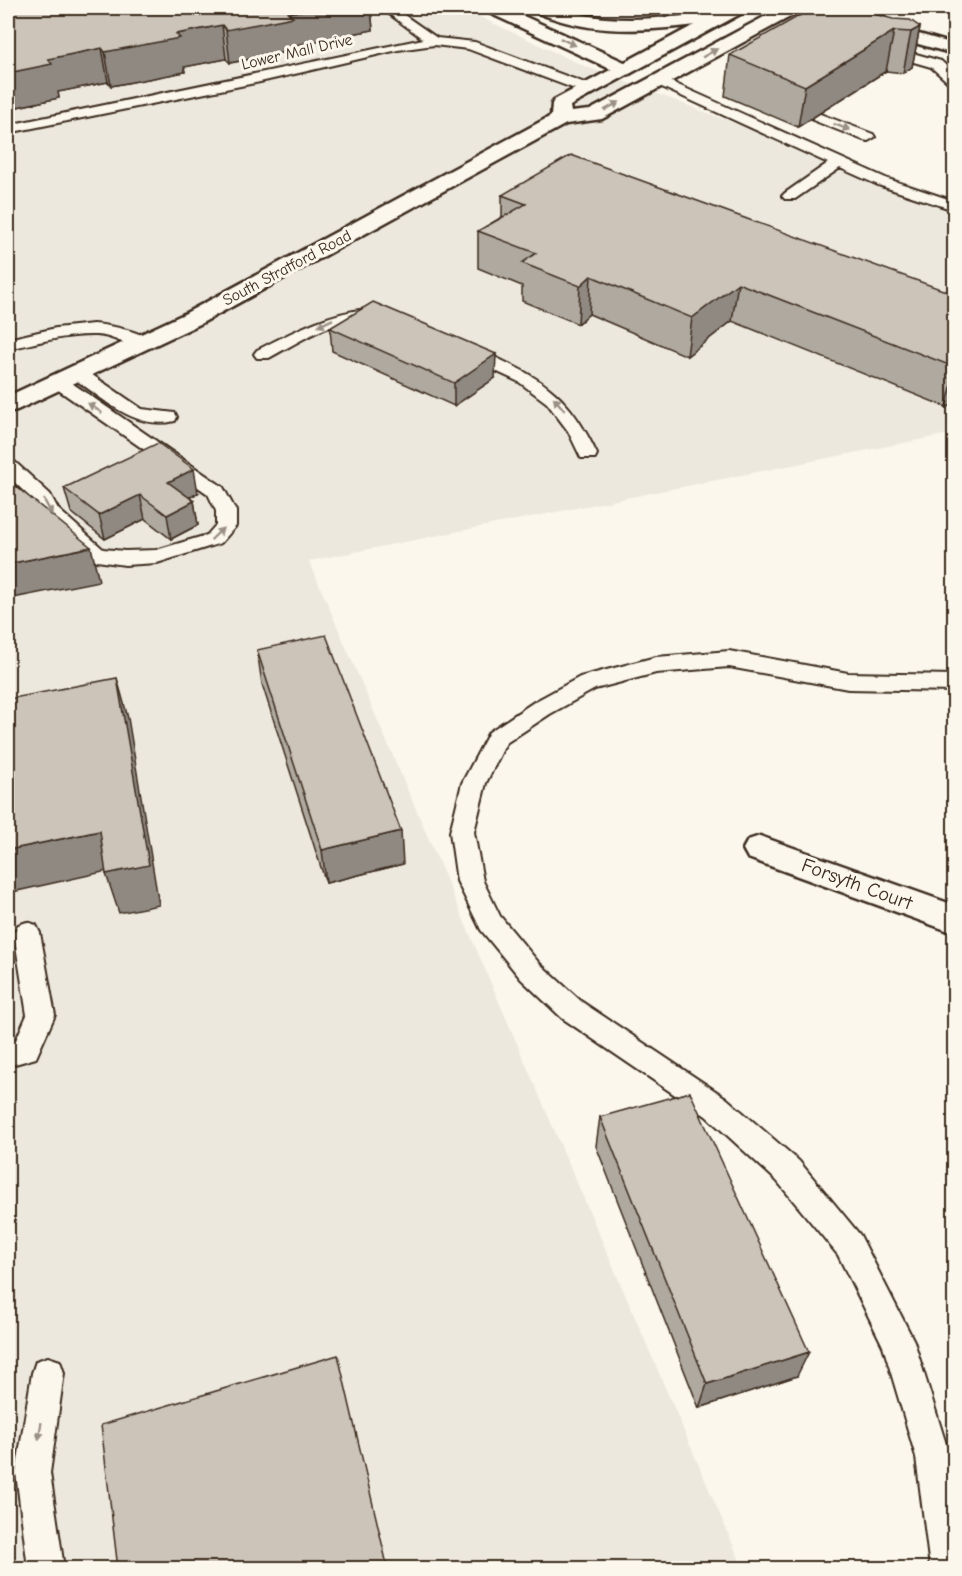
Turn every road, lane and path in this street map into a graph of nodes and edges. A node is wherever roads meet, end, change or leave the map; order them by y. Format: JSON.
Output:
{"nodes":[{"id":1,"x":387,"y":8,"type":"edge"},
{"id":2,"x":493,"y":8,"type":"edge"},
{"id":3,"x":540,"y":8,"type":"edge"},
{"id":4,"x":738,"y":8,"type":"edge"},
{"id":5,"x":793,"y":8,"type":"edge"},
{"id":6,"x":810,"y":8,"type":"edge"},
{"id":7,"x":872,"y":8,"type":"edge"},
{"id":8,"x":720,"y":17,"type":"junction"},
{"id":9,"x":888,"y":30,"type":"junction"},
{"id":10,"x":434,"y":41,"type":"junction"},
{"id":11,"x":870,"y":45,"type":"edge"},
{"id":12,"x":954,"y":49,"type":"edge"},
{"id":13,"x":625,"y":69,"type":"junction"},
{"id":14,"x":658,"y":80,"type":"junction"},
{"id":15,"x":954,"y":80,"type":"edge"},
{"id":16,"x":588,"y":90,"type":"junction"},
{"id":17,"x":815,"y":116,"type":"edge"},
{"id":18,"x":561,"y":119,"type":"junction"},
{"id":19,"x":8,"y":129,"type":"edge"},
{"id":20,"x":868,"y":137,"type":"dead end"},
{"id":21,"x":839,"y":162,"type":"junction"},
{"id":22,"x":790,"y":196,"type":"dead end"},
{"id":23,"x":954,"y":206,"type":"edge"},
{"id":24,"x":404,"y":323,"type":"edge"},
{"id":25,"x":144,"y":343,"type":"junction"},
{"id":26,"x":8,"y":344,"type":"edge"},
{"id":27,"x":455,"y":346,"type":"edge"},
{"id":28,"x":263,"y":354,"type":"dead end"},
{"id":29,"x":69,"y":378,"type":"junction"},
{"id":30,"x":8,"y":405,"type":"edge"},
{"id":31,"x":168,"y":417,"type":"dead end"},
{"id":32,"x":588,"y":454,"type":"dead end"},
{"id":33,"x":8,"y":466,"type":"edge"},
{"id":34,"x":954,"y":683,"type":"edge"},
{"id":35,"x":760,"y":849,"type":"dead end"},
{"id":36,"x":954,"y":919,"type":"edge"},
{"id":37,"x":27,"y":933,"type":"dead end"},
{"id":38,"x":8,"y":1054,"type":"edge"},
{"id":39,"x":48,"y":1373,"type":"dead end"},
{"id":40,"x":46,"y":1569,"type":"edge"},
{"id":41,"x":948,"y":1569,"type":"edge"}],
"edges":[{"from":1,"to":10,"type":"lane"},
{"from":2,"to":13,"type":"main road","one_way":true},
{"from":3,"to":8,"type":"main road"},
{"from":4,"to":8,"type":"main road"},
{"from":14,"to":5,"type":"main road","name":"South Stratford Road","one_way":true},
{"from":6,"to":9,"type":"main road"},
{"from":7,"to":9,"type":"main road"},
{"from":8,"to":13,"type":"main road"},
{"from":9,"to":12,"type":"main road"},
{"from":10,"to":16,"type":"lane","name":"Lower Mall Drive"},
{"from":10,"to":19,"type":"lane","name":"Lower Mall Drive"},
{"from":11,"to":15,"type":"lane"},
{"from":13,"to":14,"type":"main road"},
{"from":13,"to":16,"type":"main road"},
{"from":18,"to":14,"type":"main road","name":"South Stratford Road","one_way":true},
{"from":14,"to":21,"type":"lane"},
{"from":16,"to":18,"type":"main road"},
{"from":17,"to":20,"type":"lane","one_way":true},
{"from":18,"to":25,"type":"main road","name":"South Stratford Road"},
{"from":21,"to":22,"type":"lane"},
{"from":21,"to":23,"type":"lane"},
{"from":24,"to":28,"type":"lane","one_way":true},
{"from":25,"to":26,"type":"lane"},
{"from":25,"to":29,"type":"main road","name":"South Stratford Road"},
{"from":32,"to":27,"type":"lane","one_way":true},
{"from":29,"to":30,"type":"main road","name":"South Stratford Road"},
{"from":29,"to":31,"type":"lane"},
{"from":33,"to":29,"type":"lane","one_way":true},
{"from":34,"to":41,"type":"lane"},
{"from":35,"to":36,"type":"main road","name":"Forsyth Court"},
{"from":37,"to":38,"type":"lane"},
{"from":39,"to":40,"type":"lane","one_way":true}]}
